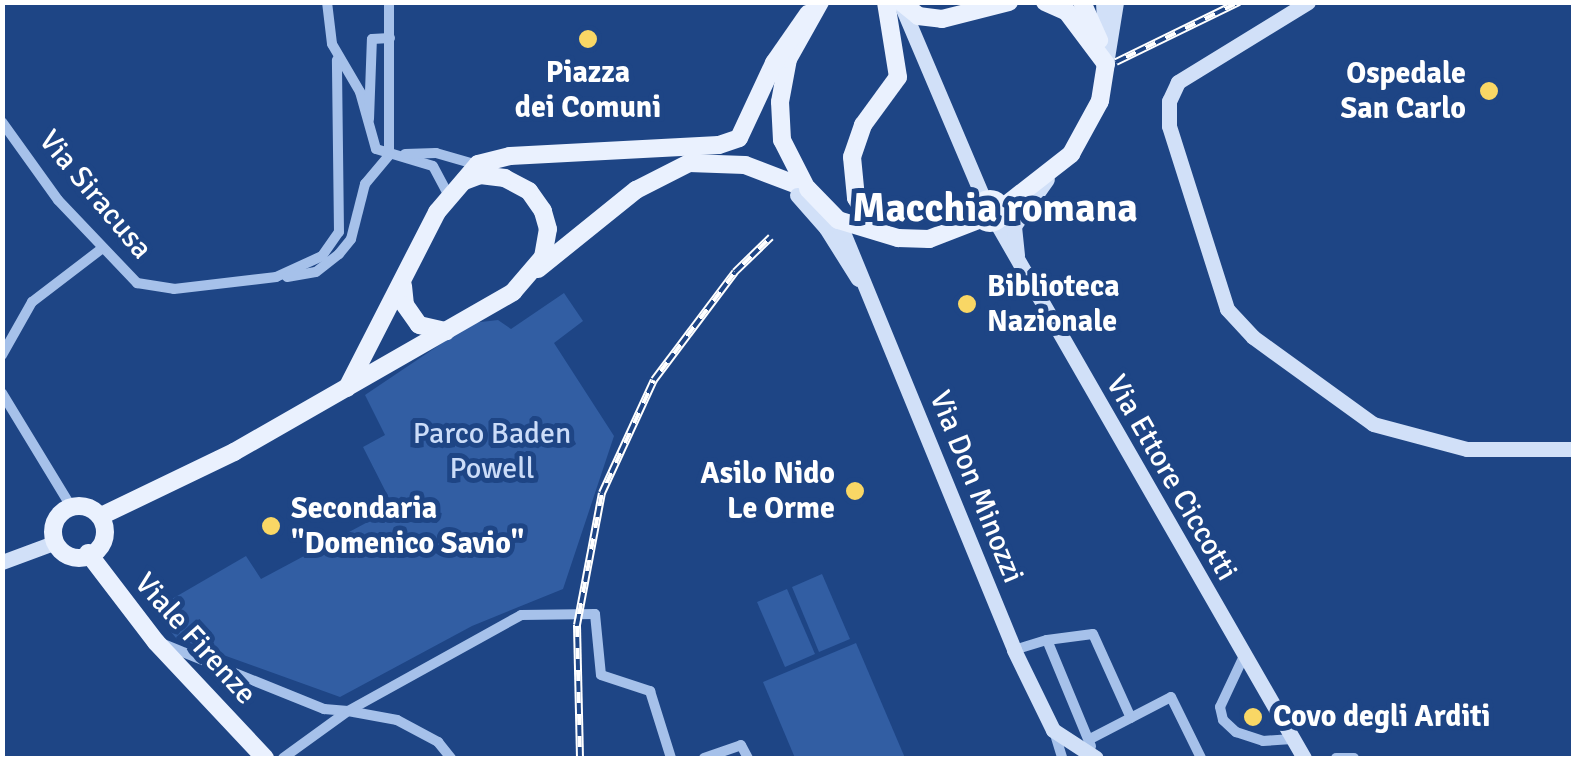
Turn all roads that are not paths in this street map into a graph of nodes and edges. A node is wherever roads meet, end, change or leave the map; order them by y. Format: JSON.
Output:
{"nodes":[{"id":1,"x":326,"y":2,"type":"edge"},
{"id":2,"x":388,"y":2,"type":"edge"},
{"id":3,"x":886,"y":2,"type":"edge"},
{"id":4,"x":900,"y":2,"type":"edge"},
{"id":5,"x":1009,"y":2,"type":"edge"},
{"id":6,"x":1082,"y":2,"type":"edge"},
{"id":7,"x":1103,"y":2,"type":"edge"},
{"id":8,"x":1116,"y":2,"type":"edge"},
{"id":9,"x":1308,"y":2,"type":"edge"},
{"id":10,"x":1050,"y":4,"type":"edge"},
{"id":11,"x":814,"y":8,"type":"edge"},
{"id":12,"x":390,"y":38,"type":"junction"},
{"id":13,"x":337,"y":60,"type":"junction"},
{"id":14,"x":1106,"y":64,"type":"junction"},
{"id":15,"x":2,"y":122,"type":"edge"},
{"id":16,"x":368,"y":129,"type":"junction"},
{"id":17,"x":389,"y":156,"type":"junction"},
{"id":18,"x":1055,"y":168,"type":"junction"},
{"id":19,"x":486,"y":169,"type":"junction"},
{"id":20,"x":454,"y":190,"type":"junction"},
{"id":21,"x":802,"y":192,"type":"junction"},
{"id":22,"x":991,"y":212,"type":"junction"},
{"id":23,"x":832,"y":224,"type":"junction"},
{"id":24,"x":884,"y":236,"type":"junction"},
{"id":25,"x":100,"y":250,"type":"junction"},
{"id":26,"x":534,"y":272,"type":"junction"},
{"id":27,"x":1021,"y":273,"type":"junction"},
{"id":28,"x":276,"y":277,"type":"junction"},
{"id":29,"x":403,"y":285,"type":"junction"},
{"id":30,"x":446,"y":332,"type":"junction"},
{"id":31,"x":2,"y":355,"type":"edge"},
{"id":32,"x":347,"y":388,"type":"junction"},
{"id":33,"x":2,"y":394,"type":"edge"},
{"id":34,"x":1574,"y":449,"type":"edge"},
{"id":35,"x":72,"y":508,"type":"junction"},
{"id":36,"x":102,"y":516,"type":"junction"},
{"id":37,"x":53,"y":543,"type":"junction"},
{"id":38,"x":88,"y":554,"type":"junction"},
{"id":39,"x":2,"y":562,"type":"edge"},
{"id":40,"x":1046,"y":640,"type":"junction"},
{"id":41,"x":156,"y":642,"type":"junction"},
{"id":42,"x":1014,"y":650,"type":"junction"},
{"id":43,"x":1243,"y":658,"type":"junction"},
{"id":44,"x":348,"y":711,"type":"junction"},
{"id":45,"x":1130,"y":718,"type":"junction"},
{"id":46,"x":1053,"y":730,"type":"junction"},
{"id":47,"x":1292,"y":739,"type":"junction"},
{"id":48,"x":1093,"y":751,"type":"edge"},
{"id":49,"x":265,"y":758,"type":"edge"},
{"id":50,"x":284,"y":758,"type":"edge"},
{"id":51,"x":451,"y":758,"type":"edge"},
{"id":52,"x":671,"y":758,"type":"edge"},
{"id":53,"x":704,"y":758,"type":"edge"},
{"id":54,"x":748,"y":758,"type":"edge"},
{"id":55,"x":1062,"y":758,"type":"edge"},
{"id":56,"x":1201,"y":758,"type":"edge"},
{"id":57,"x":1304,"y":758,"type":"edge"},
{"id":58,"x":1336,"y":758,"type":"edge"},
{"id":59,"x":1354,"y":758,"type":"edge"}],
"edges":[{"from":1,"to":13,"type":"street"},
{"from":2,"to":12,"type":"street"},
{"from":3,"to":24,"type":"main road","bridge":true},
{"from":4,"to":5,"type":"main road"},
{"from":4,"to":22,"type":"main road","name":"Via Ettore Ciccotti"},
{"from":6,"to":14,"type":"main road"},
{"from":7,"to":14,"type":"main road"},
{"from":8,"to":14,"type":"main road"},
{"from":9,"to":34,"type":"main road"},
{"from":10,"to":14,"type":"main road"},
{"from":11,"to":19,"type":"main road"},
{"from":11,"to":21,"type":"main road"},
{"from":12,"to":16,"type":"street"},
{"from":12,"to":17,"type":"street"},
{"from":13,"to":16,"type":"street"},
{"from":13,"to":28,"type":"street","name":"Via Siracusa"},
{"from":14,"to":18,"type":"main road","bridge":true},
{"from":15,"to":25,"type":"street","name":"Via Siracusa"},
{"from":16,"to":17,"type":"street"},
{"from":17,"to":19,"type":"street"},
{"from":17,"to":20,"type":"street"},
{"from":17,"to":28,"type":"street","name":"Via Siracusa"},
{"from":18,"to":22,"type":"main road"},
{"from":18,"to":27,"type":"main road"},
{"from":19,"to":20,"type":"main road"},
{"from":19,"to":26,"type":"main road"},
{"from":20,"to":29,"type":"main road"},
{"from":21,"to":23,"type":"main road","bridge":true},
{"from":21,"to":26,"type":"main road"},
{"from":22,"to":24,"type":"main road"},
{"from":22,"to":27,"type":"main road","name":"Via Ettore Ciccotti"},
{"from":23,"to":24,"type":"main road"},
{"from":23,"to":42,"type":"main road","name":"Via Don Minozzi"},
{"from":25,"to":28,"type":"street","name":"Via Siracusa"},
{"from":25,"to":31,"type":"street"},
{"from":26,"to":30,"type":"main road"},
{"from":27,"to":43,"type":"main road","name":"Via Ettore Ciccotti"},
{"from":29,"to":30,"type":"main road"},
{"from":29,"to":32,"type":"main road"},
{"from":30,"to":32,"type":"main road"},
{"from":32,"to":36,"type":"main road"},
{"from":33,"to":35,"type":"street"},
{"from":35,"to":36,"type":"main road"},
{"from":35,"to":37,"type":"main road"},
{"from":36,"to":38,"type":"main road"},
{"from":37,"to":38,"type":"main road"},
{"from":37,"to":39,"type":"main road"},
{"from":38,"to":41,"type":"main road","name":"Viale Firenze"},
{"from":40,"to":42,"type":"street"},
{"from":40,"to":45,"type":"street"},
{"from":40,"to":48,"type":"street"},
{"from":41,"to":44,"type":"street"},
{"from":41,"to":49,"type":"main road","name":"Viale Firenze"},
{"from":42,"to":46,"type":"main road","name":"Via Don Minozzi"},
{"from":43,"to":47,"type":"main road","name":"Via Ettore Ciccotti"},
{"from":43,"to":47,"type":"street"},
{"from":44,"to":50,"type":"street"},
{"from":44,"to":51,"type":"street"},
{"from":44,"to":52,"type":"street"},
{"from":45,"to":48,"type":"street"},
{"from":45,"to":56,"type":"street"},
{"from":46,"to":48,"type":"main road"},
{"from":46,"to":55,"type":"street"},
{"from":47,"to":57,"type":"main road","name":"Via Ettore Ciccotti"},
{"from":53,"to":54,"type":"street"},
{"from":58,"to":59,"type":"street"}]}
